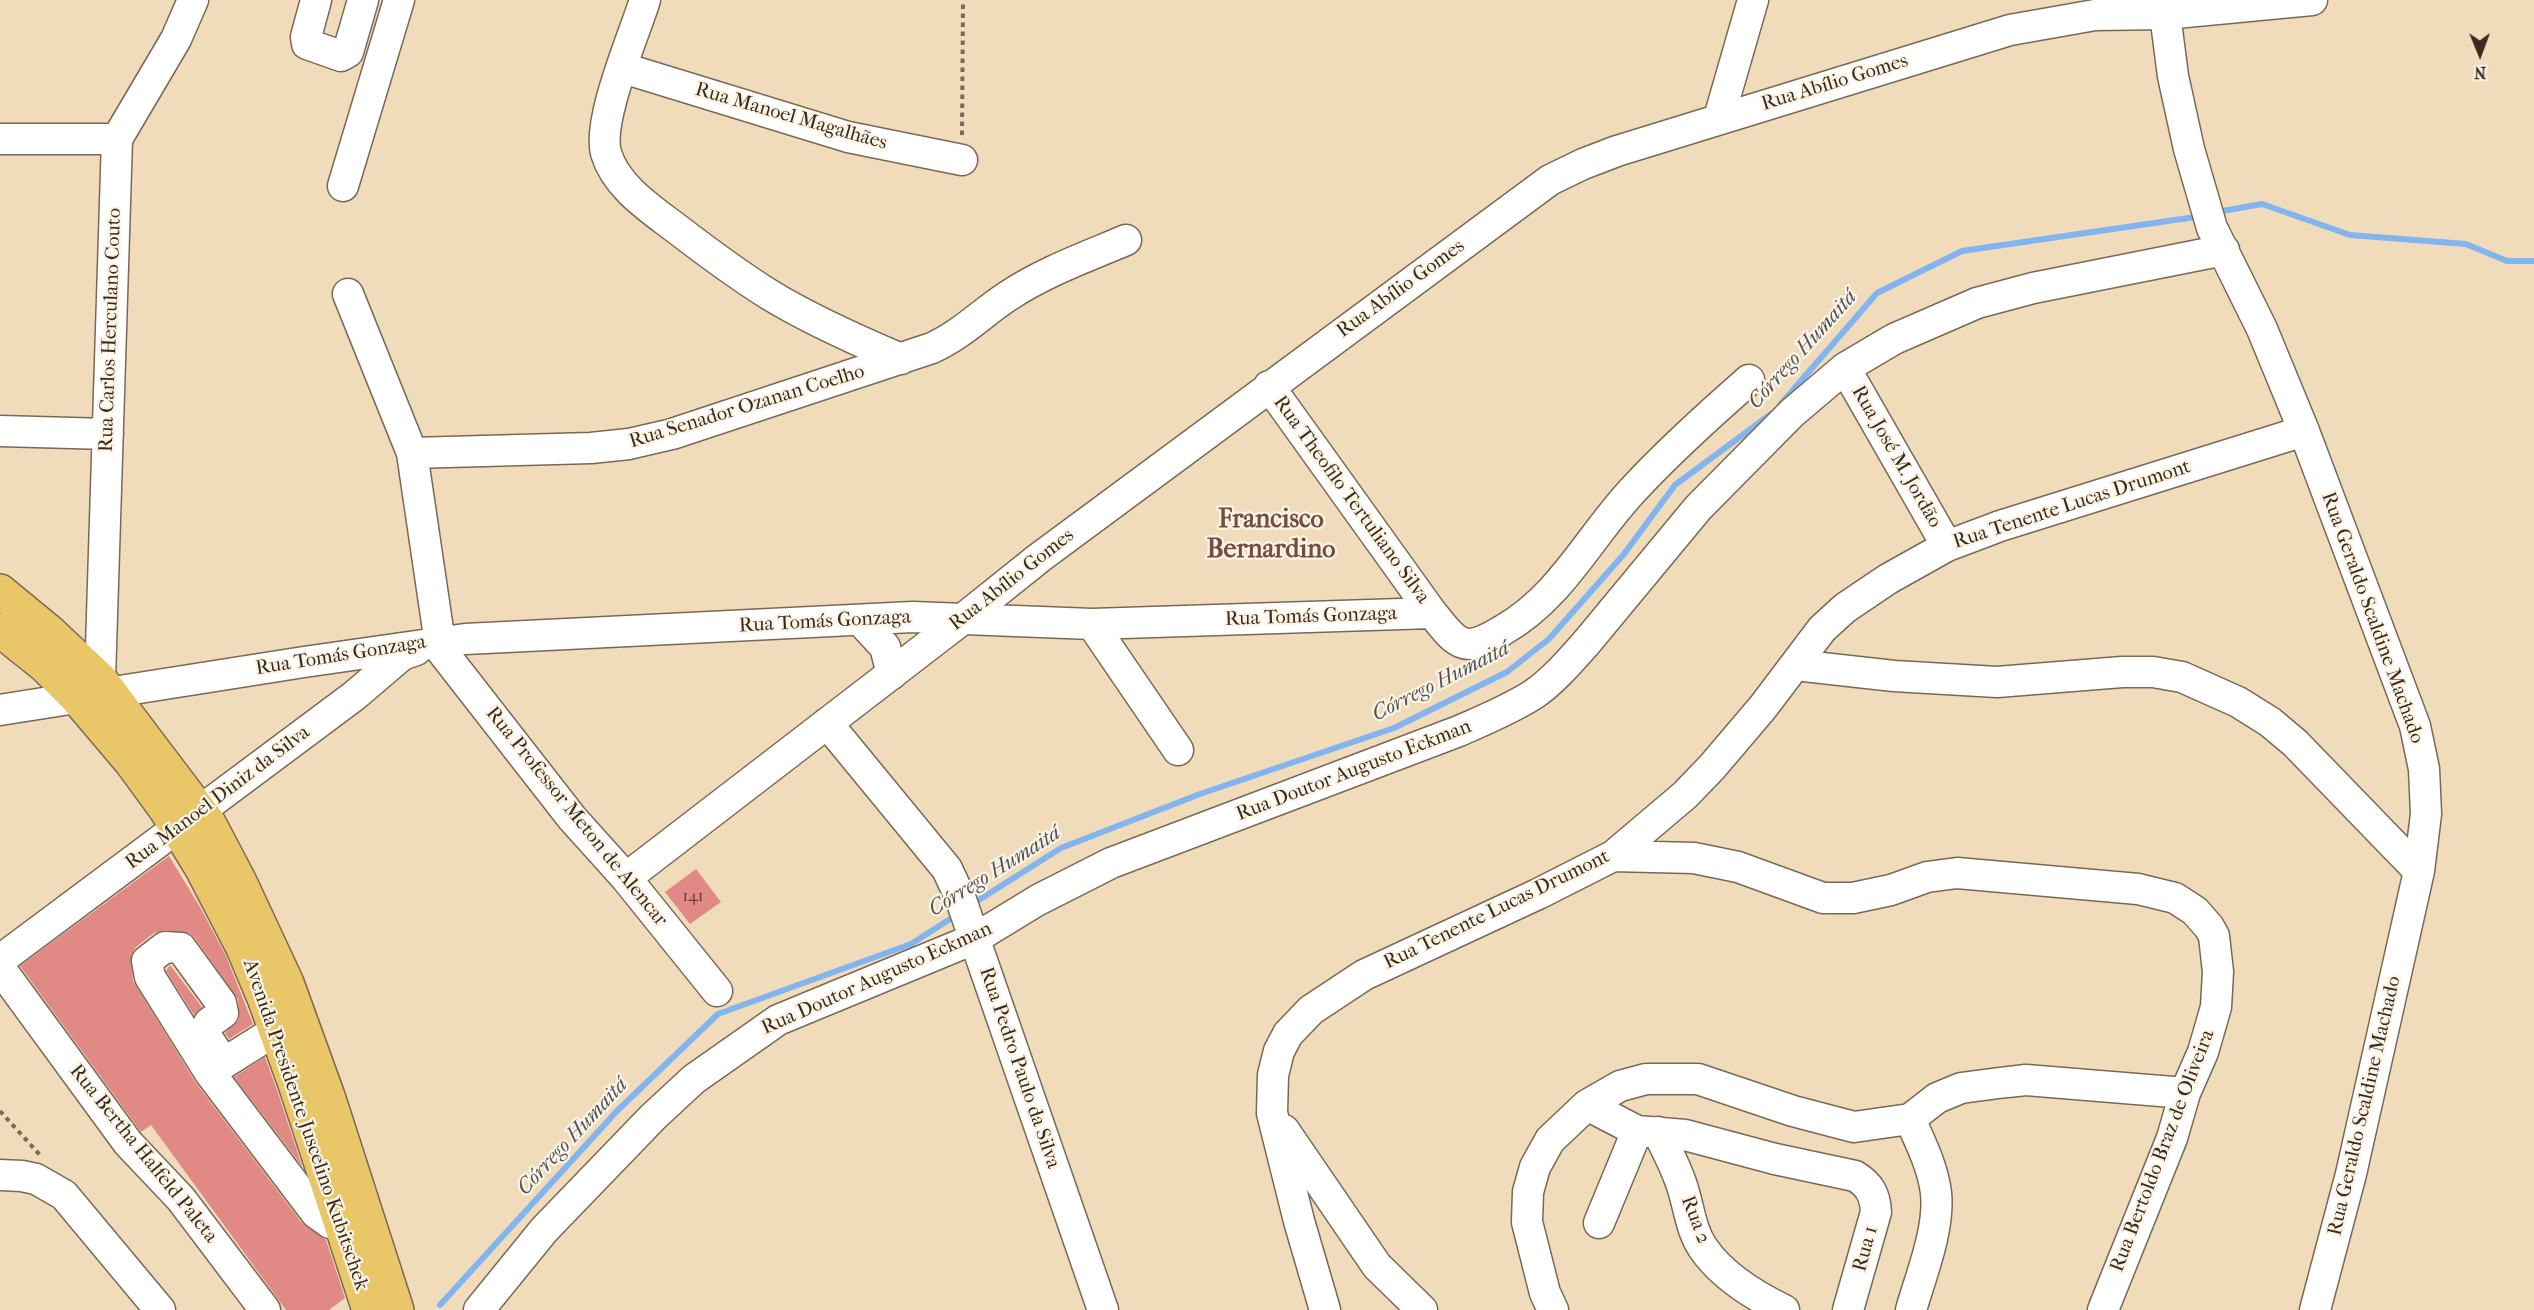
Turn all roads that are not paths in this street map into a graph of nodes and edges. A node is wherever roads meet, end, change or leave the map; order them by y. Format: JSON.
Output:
{"nodes":[{"id":1,"x":193,"y":0,"type":"edge"},
{"id":2,"x":316,"y":0,"type":"edge"},
{"id":3,"x":363,"y":0,"type":"edge"},
{"id":4,"x":399,"y":0,"type":"edge"},
{"id":5,"x":645,"y":0,"type":"edge"},
{"id":6,"x":1753,"y":0,"type":"edge"},
{"id":7,"x":2312,"y":0,"type":"edge"},
{"id":8,"x":2165,"y":14,"type":"junction"},
{"id":9,"x":623,"y":68,"type":"junction"},
{"id":10,"x":1719,"y":118,"type":"junction"},
{"id":11,"x":0,"y":139,"type":"edge"},
{"id":12,"x":117,"y":139,"type":"junction"},
{"id":13,"x":962,"y":160,"type":"road end"},
{"id":14,"x":343,"y":186,"type":"dead end"},
{"id":15,"x":2213,"y":229,"type":"junction"},
{"id":16,"x":1126,"y":240,"type":"dead end"},
{"id":17,"x":348,"y":294,"type":"dead end"},
{"id":18,"x":901,"y":360,"type":"junction"},
{"id":19,"x":1845,"y":368,"type":"junction"},
{"id":20,"x":1749,"y":380,"type":"dead end"},
{"id":21,"x":1269,"y":386,"type":"junction"},
{"id":22,"x":0,"y":431,"type":"edge"},
{"id":23,"x":2304,"y":431,"type":"junction"},
{"id":24,"x":108,"y":434,"type":"junction"},
{"id":25,"x":412,"y":453,"type":"junction"},
{"id":26,"x":1947,"y":546,"type":"junction"},
{"id":27,"x":0,"y":591,"type":"edge"},
{"id":28,"x":1432,"y":614,"type":"junction"},
{"id":29,"x":964,"y":618,"type":"junction"},
{"id":30,"x":861,"y":621,"type":"junction"},
{"id":31,"x":1092,"y":624,"type":"junction"},
{"id":32,"x":0,"y":630,"type":"edge"},
{"id":33,"x":438,"y":641,"type":"junction"},
{"id":34,"x":304,"y":662,"type":"junction"},
{"id":35,"x":1795,"y":665,"type":"junction"},
{"id":36,"x":892,"y":674,"type":"junction"},
{"id":37,"x":95,"y":689,"type":"junction"},
{"id":38,"x":0,"y":710,"type":"edge"},
{"id":39,"x":335,"y":711,"type":"junction"},
{"id":40,"x":827,"y":723,"type":"junction"},
{"id":41,"x":1179,"y":750,"type":"dead end"},
{"id":42,"x":190,"y":820,"type":"junction"},
{"id":43,"x":1613,"y":856,"type":"junction"},
{"id":44,"x":2419,"y":871,"type":"junction"},
{"id":45,"x":626,"y":878,"type":"junction"},
{"id":46,"x":967,"y":919,"type":"junction"},
{"id":47,"x":0,"y":960,"type":"edge"},
{"id":48,"x":0,"y":968,"type":"edge"},
{"id":49,"x":717,"y":991,"type":"dead end"},
{"id":50,"x":275,"y":1030,"type":"junction"},
{"id":51,"x":2184,"y":1093,"type":"junction"},
{"id":52,"x":1587,"y":1105,"type":"junction"},
{"id":53,"x":1272,"y":1113,"type":"junction"},
{"id":54,"x":1910,"y":1119,"type":"junction"},
{"id":55,"x":1648,"y":1132,"type":"junction"},
{"id":56,"x":0,"y":1174,"type":"edge"},
{"id":57,"x":1599,"y":1223,"type":"dead end"},
{"id":58,"x":342,"y":1226,"type":"junction"},
{"id":59,"x":363,"y":1307,"type":"edge"},
{"id":60,"x":160,"y":1310,"type":"edge"},
{"id":61,"x":265,"y":1310,"type":"edge"},
{"id":62,"x":397,"y":1310,"type":"edge"},
{"id":63,"x":479,"y":1310,"type":"edge"},
{"id":64,"x":1103,"y":1310,"type":"edge"},
{"id":65,"x":1325,"y":1310,"type":"edge"},
{"id":66,"x":1422,"y":1310,"type":"edge"},
{"id":67,"x":1553,"y":1310,"type":"edge"},
{"id":68,"x":1784,"y":1310,"type":"edge"},
{"id":69,"x":1848,"y":1310,"type":"edge"},
{"id":70,"x":1911,"y":1310,"type":"edge"},
{"id":71,"x":2103,"y":1310,"type":"edge"},
{"id":72,"x":2315,"y":1310,"type":"edge"}],
"edges":[{"from":1,"to":12,"type":"street","name":"Rua Carlos Herculano Couto"},
{"from":2,"to":3,"type":"street"},
{"from":4,"to":14,"type":"street"},
{"from":5,"to":9,"type":"street","name":"Rua Senador Ozanan Coelho"},
{"from":6,"to":10,"type":"street"},
{"from":7,"to":8,"type":"street","name":"Rua Abílio Gomes"},
{"from":8,"to":10,"type":"street","name":"Rua Abílio Gomes"},
{"from":8,"to":15,"type":"street","name":"Rua Geraldo Scaldine Machado"},
{"from":9,"to":13,"type":"street","name":"Rua Manoel Magalhães"},
{"from":9,"to":18,"type":"street","name":"Rua Senador Ozanan Coelho"},
{"from":10,"to":21,"type":"street","name":"Rua Abílio Gomes"},
{"from":11,"to":12,"type":"street"},
{"from":12,"to":24,"type":"street","name":"Rua Carlos Herculano Couto"},
{"from":15,"to":19,"type":"street","name":"Rua Doutor Augusto Eckman"},
{"from":15,"to":23,"type":"street","name":"Rua Geraldo Scaldine Machado"},
{"from":16,"to":18,"type":"street","name":"Rua Senador Ozanan Coelho"},
{"from":17,"to":25,"type":"street"},
{"from":18,"to":25,"type":"street","name":"Rua Senador Ozanan Coelho"},
{"from":19,"to":26,"type":"street","name":"Rua José M. Jordão"},
{"from":19,"to":46,"type":"street","name":"Rua Doutor Augusto Eckman"},
{"from":20,"to":28,"type":"street"},
{"from":21,"to":28,"type":"street","name":"Rua Theofilo Tertuliano Silva"},
{"from":21,"to":29,"type":"street","name":"Rua Abílio Gomes"},
{"from":22,"to":24,"type":"street"},
{"from":23,"to":26,"type":"street","name":"Rua Tenente Lucas Drumont"},
{"from":23,"to":44,"type":"street","name":"Rua Geraldo Scaldine Machado"},
{"from":24,"to":37,"type":"street","name":"Rua Carlos Herculano Couto"},
{"from":25,"to":33,"type":"street"},
{"from":26,"to":35,"type":"street","name":"Rua Tenente Lucas Drumont"},
{"from":27,"to":37,"type":"highway","name":"Avenida Presidente Juscelino Kubitschek"},
{"from":28,"to":31,"type":"street","name":"Rua Tomás Gonzaga"},
{"from":29,"to":30,"type":"street","name":"Rua Tomás Gonzaga"},
{"from":29,"to":31,"type":"street","name":"Rua Tomás Gonzaga"},
{"from":29,"to":36,"type":"street","name":"Rua Abílio Gomes"},
{"from":30,"to":33,"type":"street","name":"Rua Tomás Gonzaga"},
{"from":30,"to":36,"type":"street"},
{"from":31,"to":41,"type":"street"},
{"from":32,"to":37,"type":"highway","name":"Avenida Presidente Juscelino Kubitschek"},
{"from":33,"to":34,"type":"street","name":"Rua Tomás Gonzaga"},
{"from":33,"to":39,"type":"street","name":"Rua Manoel Diniz da Silva"},
{"from":33,"to":45,"type":"street","name":"Rua Professor Meton de Alencar"},
{"from":34,"to":37,"type":"street","name":"Rua Tomás Gonzaga"},
{"from":34,"to":39,"type":"street"},
{"from":35,"to":43,"type":"street","name":"Rua Tenente Lucas Drumont"},
{"from":35,"to":44,"type":"street"},
{"from":36,"to":40,"type":"street","name":"Rua Abílio Gomes"},
{"from":37,"to":38,"type":"street","name":"Rua Tomás Gonzaga"},
{"from":37,"to":42,"type":"highway","name":"Avenida Presidente Juscelino Kubitschek"},
{"from":39,"to":42,"type":"street","name":"Rua Manoel Diniz da Silva"},
{"from":40,"to":45,"type":"street","name":"Rua Abílio Gomes"},
{"from":40,"to":46,"type":"street","name":"Rua Pedro Paulo da Silva"},
{"from":42,"to":47,"type":"street","name":"Rua Manoel Diniz da Silva"},
{"from":42,"to":50,"type":"highway","name":"Avenida Presidente Juscelino Kubitschek"},
{"from":42,"to":62,"type":"highway","name":"Avenida Presidente Juscelino Kubitschek"},
{"from":43,"to":51,"type":"street","name":"Rua Bertoldo Braz de Oliveira"},
{"from":43,"to":53,"type":"street","name":"Rua Tenente Lucas Drumont"},
{"from":44,"to":72,"type":"street","name":"Rua Geraldo Scaldine Machado"},
{"from":45,"to":49,"type":"street","name":"Rua Professor Meton de Alencar"},
{"from":46,"to":63,"type":"street","name":"Rua Doutor Augusto Eckman"},
{"from":46,"to":64,"type":"street","name":"Rua Pedro Paulo da Silva"},
{"from":48,"to":61,"type":"street","name":"Rua Bertha Halfeld Paleta"},
{"from":50,"to":58,"type":"highway","name":"Avenida Presidente Juscelino Kubitschek"},
{"from":50,"to":58,"type":"street"},
{"from":51,"to":54,"type":"street"},
{"from":51,"to":71,"type":"street","name":"Rua Bertoldo Braz de Oliveira"},
{"from":52,"to":54,"type":"street"},
{"from":52,"to":55,"type":"street"},
{"from":52,"to":67,"type":"street"},
{"from":53,"to":65,"type":"street","name":"Rua Tenente Lucas Drumont"},
{"from":53,"to":66,"type":"street"},
{"from":54,"to":70,"type":"street"},
{"from":55,"to":57,"type":"street"},
{"from":55,"to":68,"type":"street","name":"Rua 2"},
{"from":55,"to":69,"type":"street","name":"Rua 1"},
{"from":56,"to":60,"type":"street"},
{"from":58,"to":59,"type":"highway","name":"Avenida Presidente Juscelino Kubitschek"}]}
